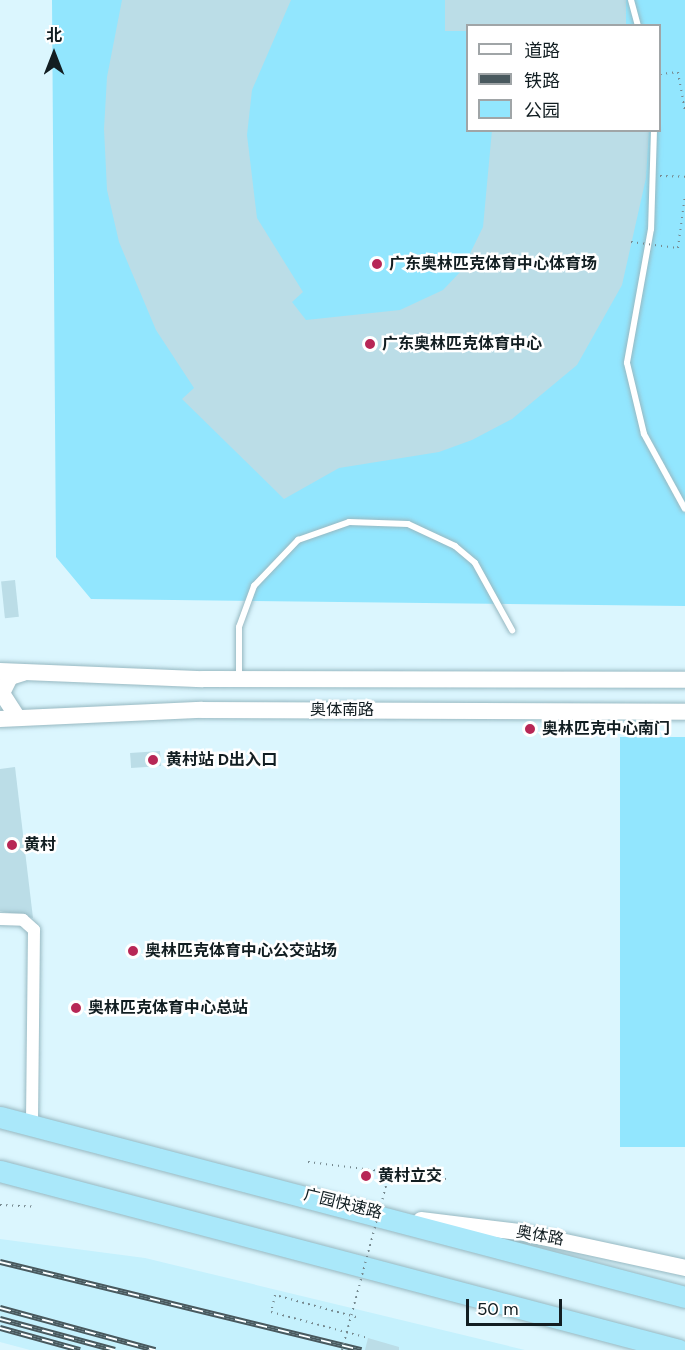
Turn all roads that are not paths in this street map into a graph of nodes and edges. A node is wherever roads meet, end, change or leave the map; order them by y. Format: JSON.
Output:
{"nodes":[{"id":1,"x":631,"y":0,"type":"edge"},
{"id":2,"x":637,"y":24,"type":"edge"},
{"id":3,"x":654,"y":132,"type":"edge"},
{"id":4,"x":685,"y":509,"type":"edge"},
{"id":5,"x":512,"y":630,"type":"dead end"},
{"id":6,"x":0,"y":671,"type":"edge"},
{"id":7,"x":23,"y":672,"type":"junction"},
{"id":8,"x":239,"y":679,"type":"junction"},
{"id":9,"x":685,"y":680,"type":"edge"},
{"id":10,"x":685,"y":712,"type":"edge"},
{"id":11,"x":18,"y":718,"type":"junction"},
{"id":12,"x":0,"y":719,"type":"edge"},
{"id":13,"x":0,"y":919,"type":"edge"},
{"id":14,"x":0,"y":1117,"type":"edge"},
{"id":15,"x":32,"y":1126,"type":"junction"},
{"id":16,"x":0,"y":1171,"type":"edge"},
{"id":17,"x":392,"y":1217,"type":"junction"},
{"id":18,"x":685,"y":1268,"type":"edge"},
{"id":19,"x":685,"y":1297,"type":"edge"},
{"id":20,"x":679,"y":1350,"type":"edge"}],
"edges":[{"from":1,"to":2,"type":"lane"},
{"from":3,"to":4,"type":"lane"},
{"from":5,"to":8,"type":"lane"},
{"from":6,"to":7,"type":"street","name":"奥体南路"},
{"from":7,"to":8,"type":"street","name":"奥体南路"},
{"from":7,"to":11,"type":"street"},
{"from":8,"to":9,"type":"street","name":"奥体南路"},
{"from":10,"to":11,"type":"street","name":"奥体南路"},
{"from":11,"to":12,"type":"street","name":"奥体南路"},
{"from":13,"to":15,"type":"street"},
{"from":14,"to":15,"type":"highway","name":"广园快速路"},
{"from":15,"to":17,"type":"highway","name":"广园快速路"},
{"from":16,"to":20,"type":"highway"},
{"from":17,"to":18,"type":"street","name":"奥体路"},
{"from":17,"to":19,"type":"highway","name":"广园快速路"}]}
